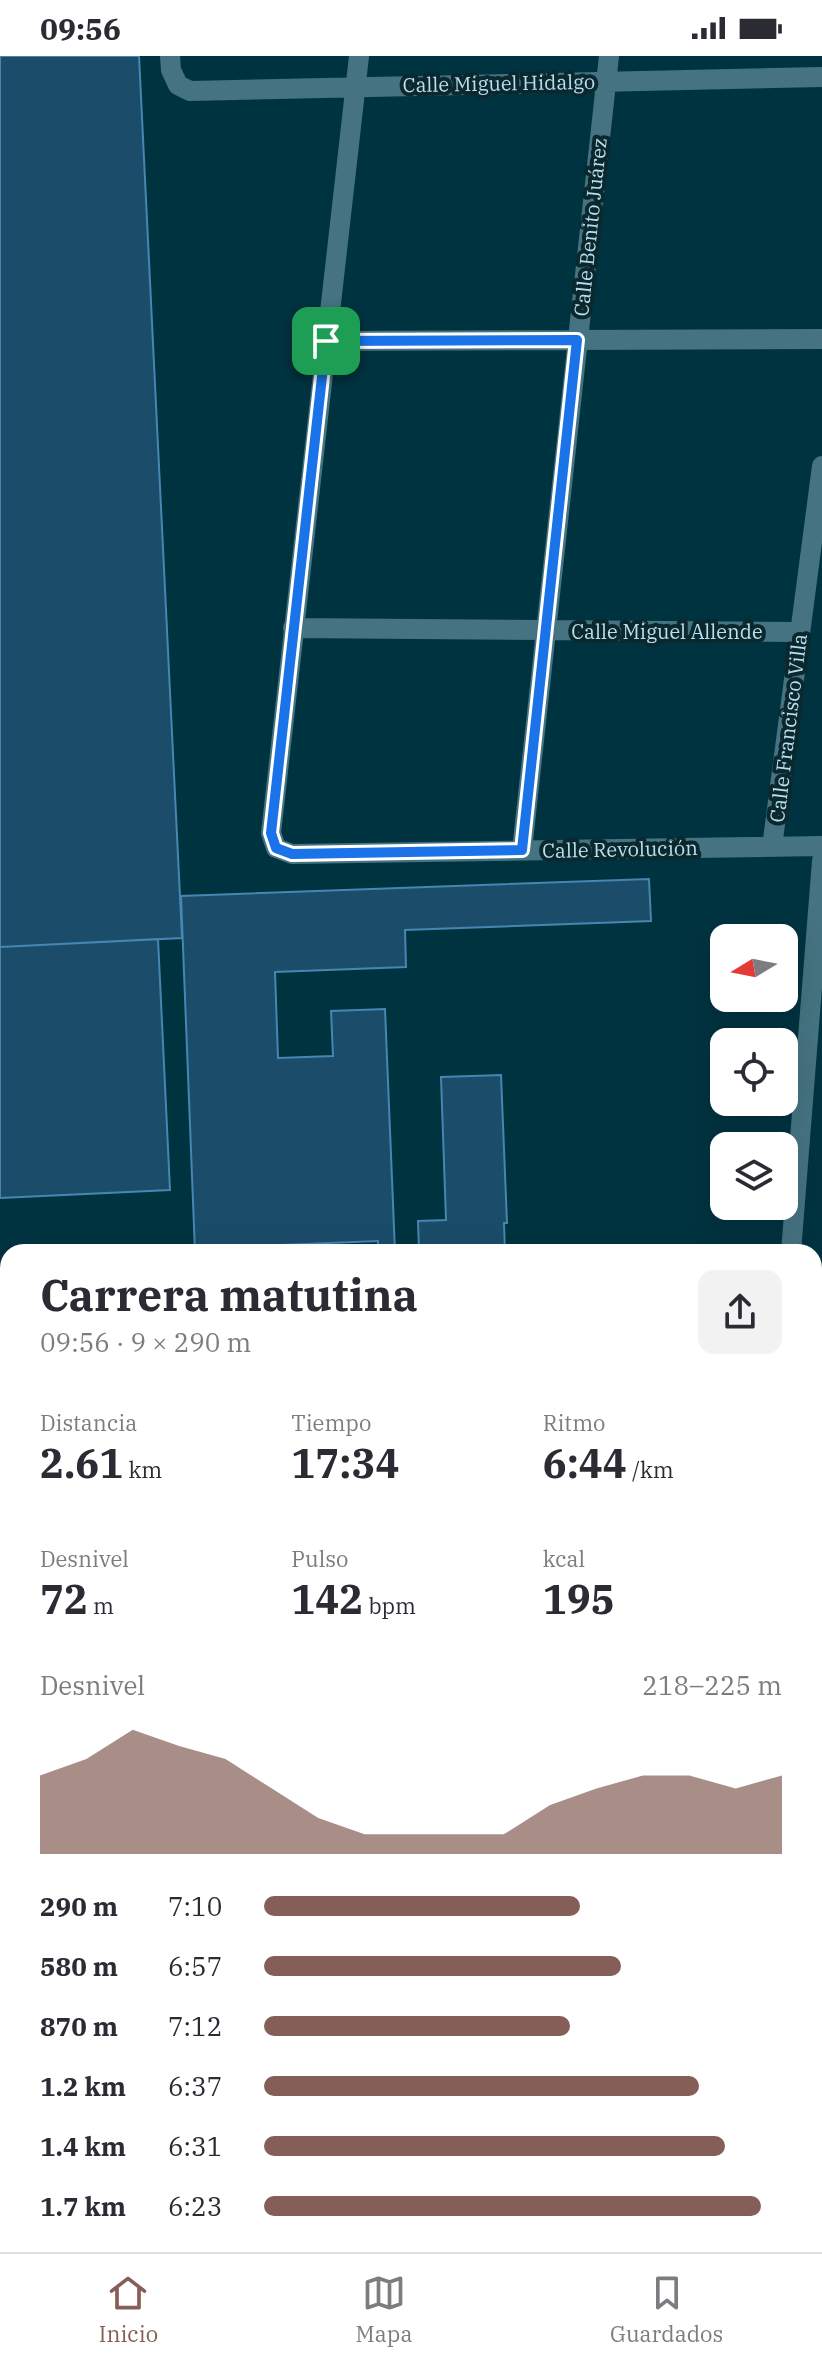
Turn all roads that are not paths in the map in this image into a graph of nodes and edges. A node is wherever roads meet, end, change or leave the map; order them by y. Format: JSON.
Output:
{"nodes":[{"id":1,"x":170,"y":56,"type":"edge"},
{"id":2,"x":359,"y":56,"type":"edge"},
{"id":3,"x":609,"y":56,"type":"edge"},
{"id":4,"x":822,"y":77,"type":"edge"},
{"id":5,"x":606,"y":82,"type":"junction"},
{"id":6,"x":355,"y":86,"type":"junction"},
{"id":7,"x":822,"y":339,"type":"edge"},
{"id":8,"x":577,"y":340,"type":"junction"},
{"id":9,"x":326,"y":341,"type":"junction"},
{"id":10,"x":822,"y":466,"type":"edge"},
{"id":11,"x":293,"y":628,"type":"junction"},
{"id":12,"x":547,"y":630,"type":"junction"},
{"id":13,"x":800,"y":632,"type":"junction"},
{"id":14,"x":822,"y":846,"type":"edge"},
{"id":15,"x":772,"y":847,"type":"junction"},
{"id":16,"x":522,"y":850,"type":"junction"},
{"id":17,"x":822,"y":861,"type":"edge"},
{"id":18,"x":792,"y":1244,"type":"edge"}],
"edges":[{"from":1,"to":6,"type":"street","name":"Calle Miguel Hidalgo"},
{"from":2,"to":6,"type":"street"},
{"from":3,"to":5,"type":"street","name":"Calle Benito Juárez"},
{"from":4,"to":5,"type":"street","name":"Calle Miguel Hidalgo"},
{"from":5,"to":6,"type":"street","name":"Calle Miguel Hidalgo"},
{"from":5,"to":8,"type":"street","name":"Calle Benito Juárez"},
{"from":6,"to":9,"type":"street"},
{"from":7,"to":8,"type":"street"},
{"from":8,"to":9,"type":"street"},
{"from":8,"to":12,"type":"street","name":"Calle Benito Juárez"},
{"from":9,"to":11,"type":"street"},
{"from":10,"to":13,"type":"street","name":"Calle Francisco Villa"},
{"from":11,"to":12,"type":"street","name":"Calle Miguel Allende"},
{"from":11,"to":16,"type":"street","name":"Calle Revolución"},
{"from":12,"to":13,"type":"street","name":"Calle Miguel Allende"},
{"from":12,"to":16,"type":"street","name":"Calle Benito Juárez"},
{"from":13,"to":15,"type":"street","name":"Calle Francisco Villa"},
{"from":14,"to":15,"type":"street","name":"Calle Revolución"},
{"from":15,"to":16,"type":"street","name":"Calle Revolución"},
{"from":17,"to":18,"type":"street"}]}
